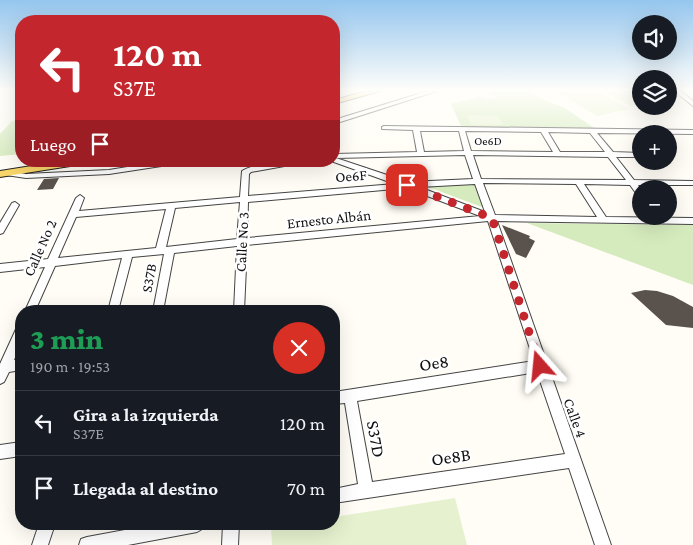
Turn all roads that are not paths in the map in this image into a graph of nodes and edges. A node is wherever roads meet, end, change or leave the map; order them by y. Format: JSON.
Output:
{"nodes":[{"id":1,"x":352,"y":116,"type":"edge"},
{"id":2,"x":340,"y":120,"type":"edge"},
{"id":3,"x":384,"y":128,"type":"dead end"},
{"id":4,"x":416,"y":129,"type":"junction"},
{"id":5,"x":462,"y":131,"type":"junction"},
{"id":6,"x":544,"y":131,"type":"junction"},
{"id":7,"x":593,"y":132,"type":"junction"},
{"id":8,"x":693,"y":132,"type":"edge"},
{"id":9,"x":468,"y":152,"type":"junction"},
{"id":10,"x":558,"y":153,"type":"junction"},
{"id":11,"x":421,"y":154,"type":"junction"},
{"id":12,"x":610,"y":154,"type":"junction"},
{"id":13,"x":632,"y":155,"type":"edge"},
{"id":14,"x":340,"y":156,"type":"edge"},
{"id":15,"x":340,"y":162,"type":"edge"},
{"id":16,"x":15,"y":164,"type":"edge"},
{"id":17,"x":0,"y":166,"type":"edge"},
{"id":18,"x":44,"y":167,"type":"edge"},
{"id":19,"x":142,"y":167,"type":"edge"},
{"id":20,"x":267,"y":167,"type":"edge"},
{"id":21,"x":4,"y":173,"type":"edge"},
{"id":22,"x":479,"y":181,"type":"junction"},
{"id":23,"x":578,"y":181,"type":"junction"},
{"id":24,"x":632,"y":182,"type":"joint"},
{"id":25,"x":677,"y":183,"type":"edge"},
{"id":26,"x":693,"y":183,"type":"edge"},
{"id":27,"x":407,"y":185,"type":"junction"},
{"id":28,"x":80,"y":198,"type":"dead end"},
{"id":29,"x":244,"y":200,"type":"junction"},
{"id":30,"x":15,"y":205,"type":"dead end"},
{"id":31,"x":171,"y":205,"type":"junction"},
{"id":32,"x":73,"y":214,"type":"junction"},
{"id":33,"x":492,"y":218,"type":"junction"},
{"id":34,"x":632,"y":218,"type":"edge"},
{"id":35,"x":603,"y":219,"type":"junction"},
{"id":36,"x":677,"y":220,"type":"edge"},
{"id":37,"x":693,"y":221,"type":"edge"},
{"id":38,"x":0,"y":231,"type":"edge"},
{"id":39,"x":241,"y":242,"type":"junction"},
{"id":40,"x":165,"y":250,"type":"junction"},
{"id":41,"x":128,"y":254,"type":"junction"},
{"id":42,"x":51,"y":262,"type":"junction"},
{"id":43,"x":0,"y":268,"type":"edge"},
{"id":44,"x":33,"y":305,"type":"edge"},
{"id":45,"x":114,"y":305,"type":"edge"},
{"id":46,"x":159,"y":305,"type":"edge"},
{"id":47,"x":239,"y":305,"type":"edge"},
{"id":48,"x":15,"y":343,"type":"edge"},
{"id":49,"x":540,"y":366,"type":"junction"},
{"id":50,"x":15,"y":367,"type":"edge"},
{"id":51,"x":2,"y":372,"type":"edge"},
{"id":52,"x":350,"y":395,"type":"junction"},
{"id":53,"x":340,"y":397,"type":"edge"},
{"id":54,"x":15,"y":450,"type":"edge"},
{"id":55,"x":0,"y":452,"type":"edge"},
{"id":56,"x":574,"y":460,"type":"junction"},
{"id":57,"x":366,"y":490,"type":"junction"},
{"id":58,"x":340,"y":495,"type":"edge"},
{"id":59,"x":45,"y":530,"type":"edge"},
{"id":60,"x":166,"y":530,"type":"edge"},
{"id":61,"x":231,"y":530,"type":"edge"},
{"id":62,"x":40,"y":545,"type":"edge"},
{"id":63,"x":87,"y":545,"type":"edge"},
{"id":64,"x":230,"y":545,"type":"edge"},
{"id":65,"x":603,"y":545,"type":"edge"}],
"edges":[{"from":1,"to":2,"type":"street"},
{"from":3,"to":4,"type":"street"},
{"from":4,"to":5,"type":"street"},
{"from":4,"to":11,"type":"street"},
{"from":5,"to":6,"type":"street"},
{"from":5,"to":9,"type":"street","name":"Calle 4"},
{"from":6,"to":7,"type":"street"},
{"from":6,"to":10,"type":"street"},
{"from":7,"to":8,"type":"street"},
{"from":7,"to":12,"type":"street"},
{"from":9,"to":10,"type":"street","name":"Oe6D"},
{"from":9,"to":11,"type":"street","name":"Oe6D"},
{"from":9,"to":22,"type":"street","name":"Calle 4"},
{"from":10,"to":12,"type":"street","name":"Oe6D"},
{"from":11,"to":14,"type":"street","name":"Oe6D"},
{"from":12,"to":13,"type":"street","name":"Oe6D"},
{"from":12,"to":24,"type":"street"},
{"from":15,"to":27,"type":"street"},
{"from":16,"to":17,"type":"main road"},
{"from":18,"to":21,"type":"main road"},
{"from":19,"to":21,"type":"street"},
{"from":20,"to":29,"type":"street","name":"Calle No 3"},
{"from":22,"to":23,"type":"street","name":"Oe6F"},
{"from":22,"to":27,"type":"street","name":"Oe6F"},
{"from":22,"to":33,"type":"street","name":"Calle 4"},
{"from":23,"to":24,"type":"street","name":"Oe6F"},
{"from":23,"to":35,"type":"street"},
{"from":25,"to":26,"type":"street","name":"Oe6F"},
{"from":27,"to":29,"type":"street","name":"Oe6F"},
{"from":27,"to":33,"type":"street"},
{"from":28,"to":32,"type":"street","name":"Calle No 2"},
{"from":29,"to":31,"type":"street","name":"Oe6F"},
{"from":29,"to":39,"type":"street","name":"Calle No 3"},
{"from":30,"to":38,"type":"street"},
{"from":31,"to":32,"type":"street","name":"Oe6F"},
{"from":31,"to":40,"type":"street","name":"S37B"},
{"from":32,"to":42,"type":"street","name":"Calle No 2"},
{"from":33,"to":35,"type":"street","name":"Ernesto Albán"},
{"from":33,"to":39,"type":"street","name":"Ernesto Albán"},
{"from":33,"to":49,"type":"street","name":"Calle 4"},
{"from":34,"to":35,"type":"street","name":"Ernesto Albán"},
{"from":36,"to":37,"type":"street","name":"Ernesto Albán"},
{"from":39,"to":40,"type":"street","name":"Ernesto Albán"},
{"from":39,"to":47,"type":"street","name":"Calle No 3"},
{"from":40,"to":41,"type":"street","name":"Ernesto Albán"},
{"from":40,"to":46,"type":"street","name":"S37B"},
{"from":41,"to":42,"type":"street","name":"Ernesto Albán"},
{"from":41,"to":45,"type":"street"},
{"from":42,"to":43,"type":"street","name":"Ernesto Albán"},
{"from":42,"to":44,"type":"street","name":"Calle No 2"},
{"from":48,"to":51,"type":"street"},
{"from":49,"to":52,"type":"street","name":"Oe8"},
{"from":49,"to":56,"type":"street","name":"Calle 4"},
{"from":50,"to":51,"type":"street"},
{"from":52,"to":53,"type":"street","name":"Oe8"},
{"from":52,"to":57,"type":"street","name":"S37D"},
{"from":54,"to":55,"type":"street"},
{"from":56,"to":57,"type":"street","name":"Oe8B"},
{"from":56,"to":65,"type":"street","name":"Calle 4"},
{"from":57,"to":58,"type":"street","name":"Oe8B"},
{"from":59,"to":62,"type":"street"},
{"from":60,"to":63,"type":"street"},
{"from":61,"to":64,"type":"street"}]}
